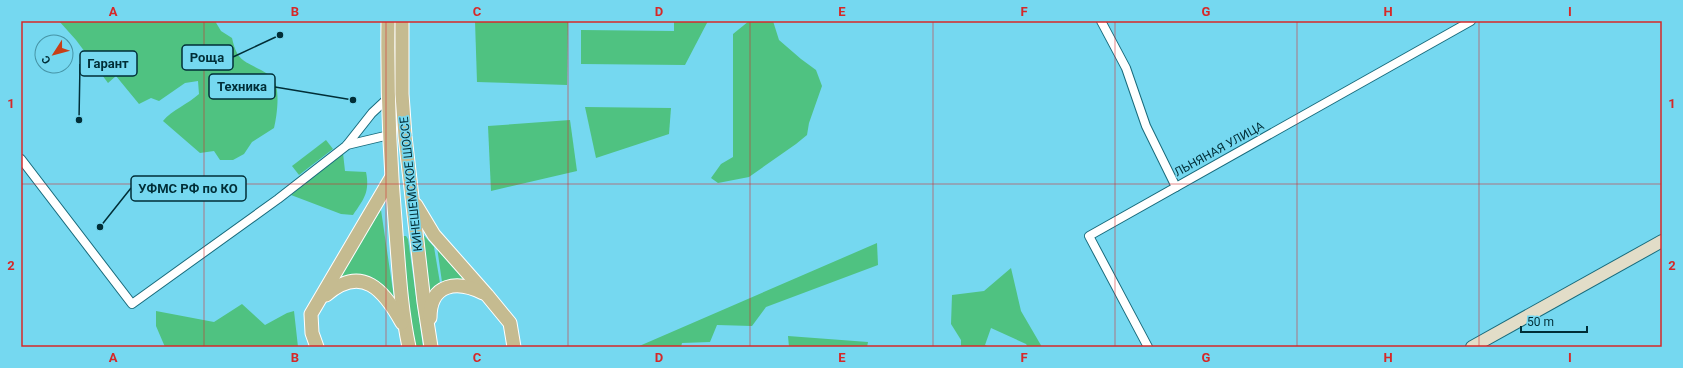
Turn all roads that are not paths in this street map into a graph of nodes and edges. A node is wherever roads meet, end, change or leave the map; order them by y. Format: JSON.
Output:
{"nodes":[{"id":1,"x":388,"y":21,"type":"edge"},
{"id":2,"x":402,"y":21,"type":"edge"},
{"id":3,"x":1101,"y":21,"type":"edge"},
{"id":4,"x":1471,"y":21,"type":"edge"},
{"id":5,"x":387,"y":99,"type":"junction"},
{"id":6,"x":389,"y":135,"type":"junction"},
{"id":7,"x":346,"y":146,"type":"junction"},
{"id":8,"x":21,"y":159,"type":"edge"},
{"id":9,"x":391,"y":178,"type":"junction"},
{"id":10,"x":1176,"y":187,"type":"junction"},
{"id":11,"x":412,"y":196,"type":"junction"},
{"id":12,"x":1662,"y":241,"type":"edge"},
{"id":13,"x":487,"y":294,"type":"junction"},
{"id":14,"x":320,"y":300,"type":"junction"},
{"id":15,"x":406,"y":330,"type":"junction"},
{"id":16,"x":431,"y":343,"type":"edge"},
{"id":17,"x":317,"y":347,"type":"edge"},
{"id":18,"x":409,"y":347,"type":"edge"},
{"id":19,"x":514,"y":347,"type":"edge"},
{"id":20,"x":1148,"y":347,"type":"edge"},
{"id":21,"x":1472,"y":347,"type":"edge"}],
"edges":[{"from":1,"to":5,"type":"main road","name":"КИНЕШЕМСКОЕ ШОССЕ"},
{"from":2,"to":11,"type":"main road","name":"КИНЕШЕМСКОЕ ШОССЕ"},
{"from":3,"to":10,"type":"street"},
{"from":4,"to":10,"type":"street","name":"ЛЬНЯНАЯ УЛИЦА"},
{"from":5,"to":6,"type":"main road","name":"КИНЕШЕМСКОЕ ШОССЕ"},
{"from":5,"to":7,"type":"street"},
{"from":6,"to":7,"type":"street"},
{"from":6,"to":9,"type":"main road","name":"КИНЕШЕМСКОЕ ШОССЕ"},
{"from":7,"to":8,"type":"street"},
{"from":9,"to":14,"type":"main road"},
{"from":9,"to":15,"type":"main road","name":"КИНЕШЕМСКОЕ ШОССЕ"},
{"from":10,"to":20,"type":"street","name":"ЛЬНЯНАЯ УЛИЦА"},
{"from":11,"to":13,"type":"main road"},
{"from":11,"to":16,"type":"main road","name":"КИНЕШЕМСКОЕ ШОССЕ"},
{"from":12,"to":21,"type":"street"},
{"from":13,"to":16,"type":"main road"},
{"from":13,"to":19,"type":"main road"},
{"from":14,"to":15,"type":"main road"},
{"from":14,"to":17,"type":"main road"},
{"from":15,"to":18,"type":"main road"}]}
